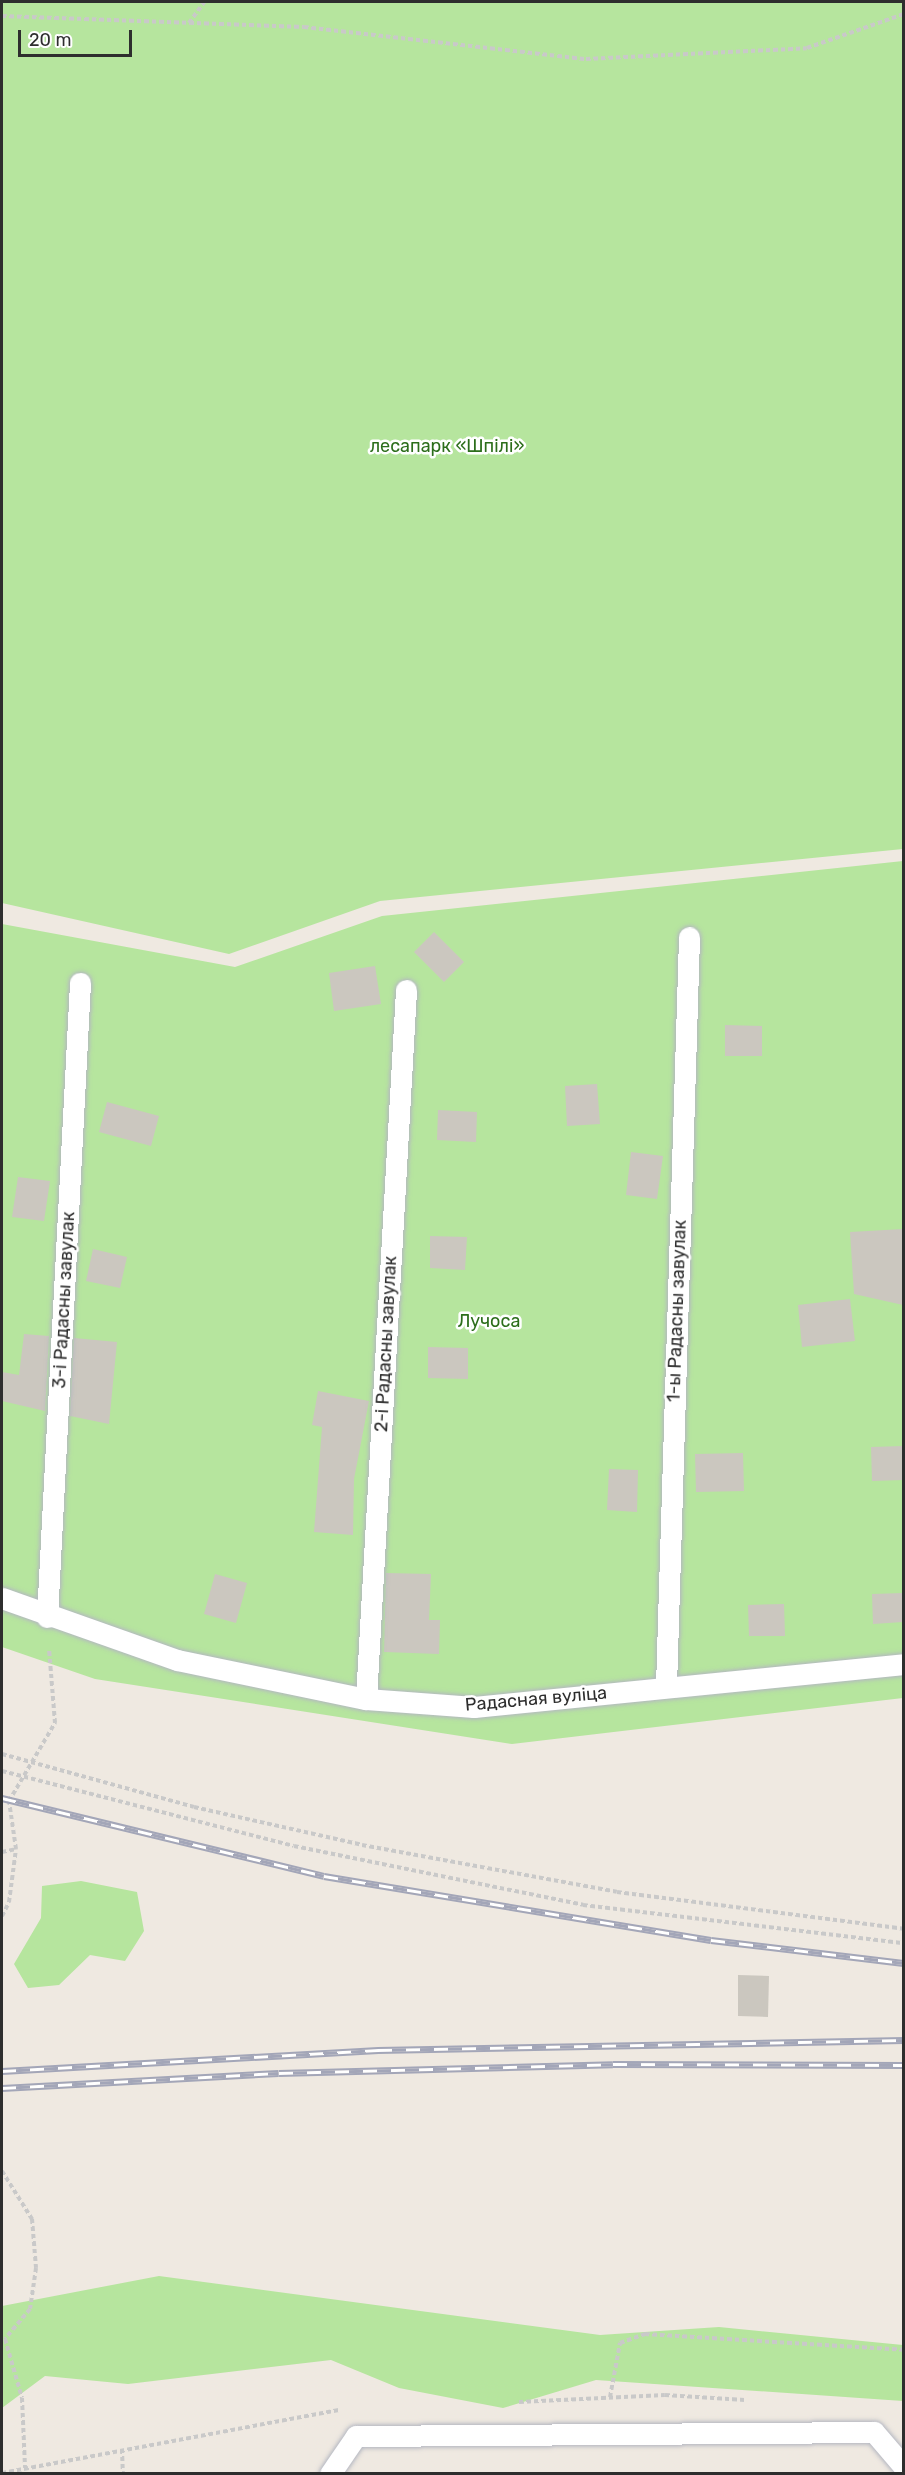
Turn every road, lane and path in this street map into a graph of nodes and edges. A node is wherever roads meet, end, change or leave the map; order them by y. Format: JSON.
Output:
{"nodes":[{"id":1,"x":204,"y":2,"type":"edge"},
{"id":2,"x":903,"y":14,"type":"edge"},
{"id":3,"x":2,"y":16,"type":"edge"},
{"id":4,"x":189,"y":23,"type":"junction"},
{"id":5,"x":689,"y":937,"type":"dead end"},
{"id":6,"x":80,"y":983,"type":"dead end"},
{"id":7,"x":406,"y":990,"type":"dead end"},
{"id":8,"x":2,"y":1598,"type":"edge"},
{"id":9,"x":47,"y":1617,"type":"junction"},
{"id":10,"x":903,"y":1664,"type":"edge"},
{"id":11,"x":666,"y":1686,"type":"junction"},
{"id":12,"x":366,"y":1699,"type":"junction"},
{"id":13,"x":2,"y":1754,"type":"edge"},
{"id":14,"x":34,"y":1763,"type":"junction"},
{"id":15,"x":2,"y":1771,"type":"edge"},
{"id":16,"x":22,"y":1778,"type":"junction"},
{"id":17,"x":16,"y":1849,"type":"junction"},
{"id":18,"x":2,"y":1852,"type":"edge"},
{"id":19,"x":2,"y":1916,"type":"edge"},
{"id":20,"x":903,"y":1929,"type":"edge"},
{"id":21,"x":903,"y":1943,"type":"edge"},
{"id":22,"x":2,"y":2171,"type":"edge"},
{"id":23,"x":903,"y":2350,"type":"edge"},
{"id":24,"x":610,"y":2397,"type":"dead end"},
{"id":25,"x":122,"y":2449,"type":"dead end"},
{"id":26,"x":903,"y":2467,"type":"edge"},
{"id":27,"x":25,"y":2468,"type":"dead end"},
{"id":28,"x":123,"y":2474,"type":"edge"},
{"id":29,"x":330,"y":2474,"type":"edge"}],
"edges":[{"from":1,"to":4,"type":"path"},
{"from":2,"to":4,"type":"path"},
{"from":3,"to":4,"type":"path"},
{"from":5,"to":11,"type":"lane","name":"1-ы Радасны завулак"},
{"from":6,"to":9,"type":"lane","name":"3-і Радасны завулак"},
{"from":7,"to":12,"type":"lane","name":"2-і Радасны завулак"},
{"from":8,"to":9,"type":"lane","name":"Радасная вуліца"},
{"from":9,"to":12,"type":"lane","name":"Радасная вуліца"},
{"from":9,"to":14,"type":"path"},
{"from":10,"to":11,"type":"lane","name":"Радасная вуліца"},
{"from":11,"to":12,"type":"lane","name":"Радасная вуліца"},
{"from":13,"to":14,"type":"path"},
{"from":14,"to":16,"type":"path"},
{"from":14,"to":20,"type":"path"},
{"from":15,"to":16,"type":"path"},
{"from":16,"to":17,"type":"path"},
{"from":16,"to":21,"type":"path"},
{"from":17,"to":18,"type":"path"},
{"from":17,"to":19,"type":"path"},
{"from":22,"to":27,"type":"path"},
{"from":23,"to":24,"type":"path"},
{"from":25,"to":28,"type":"path"},
{"from":26,"to":29,"type":"lane"}]}
